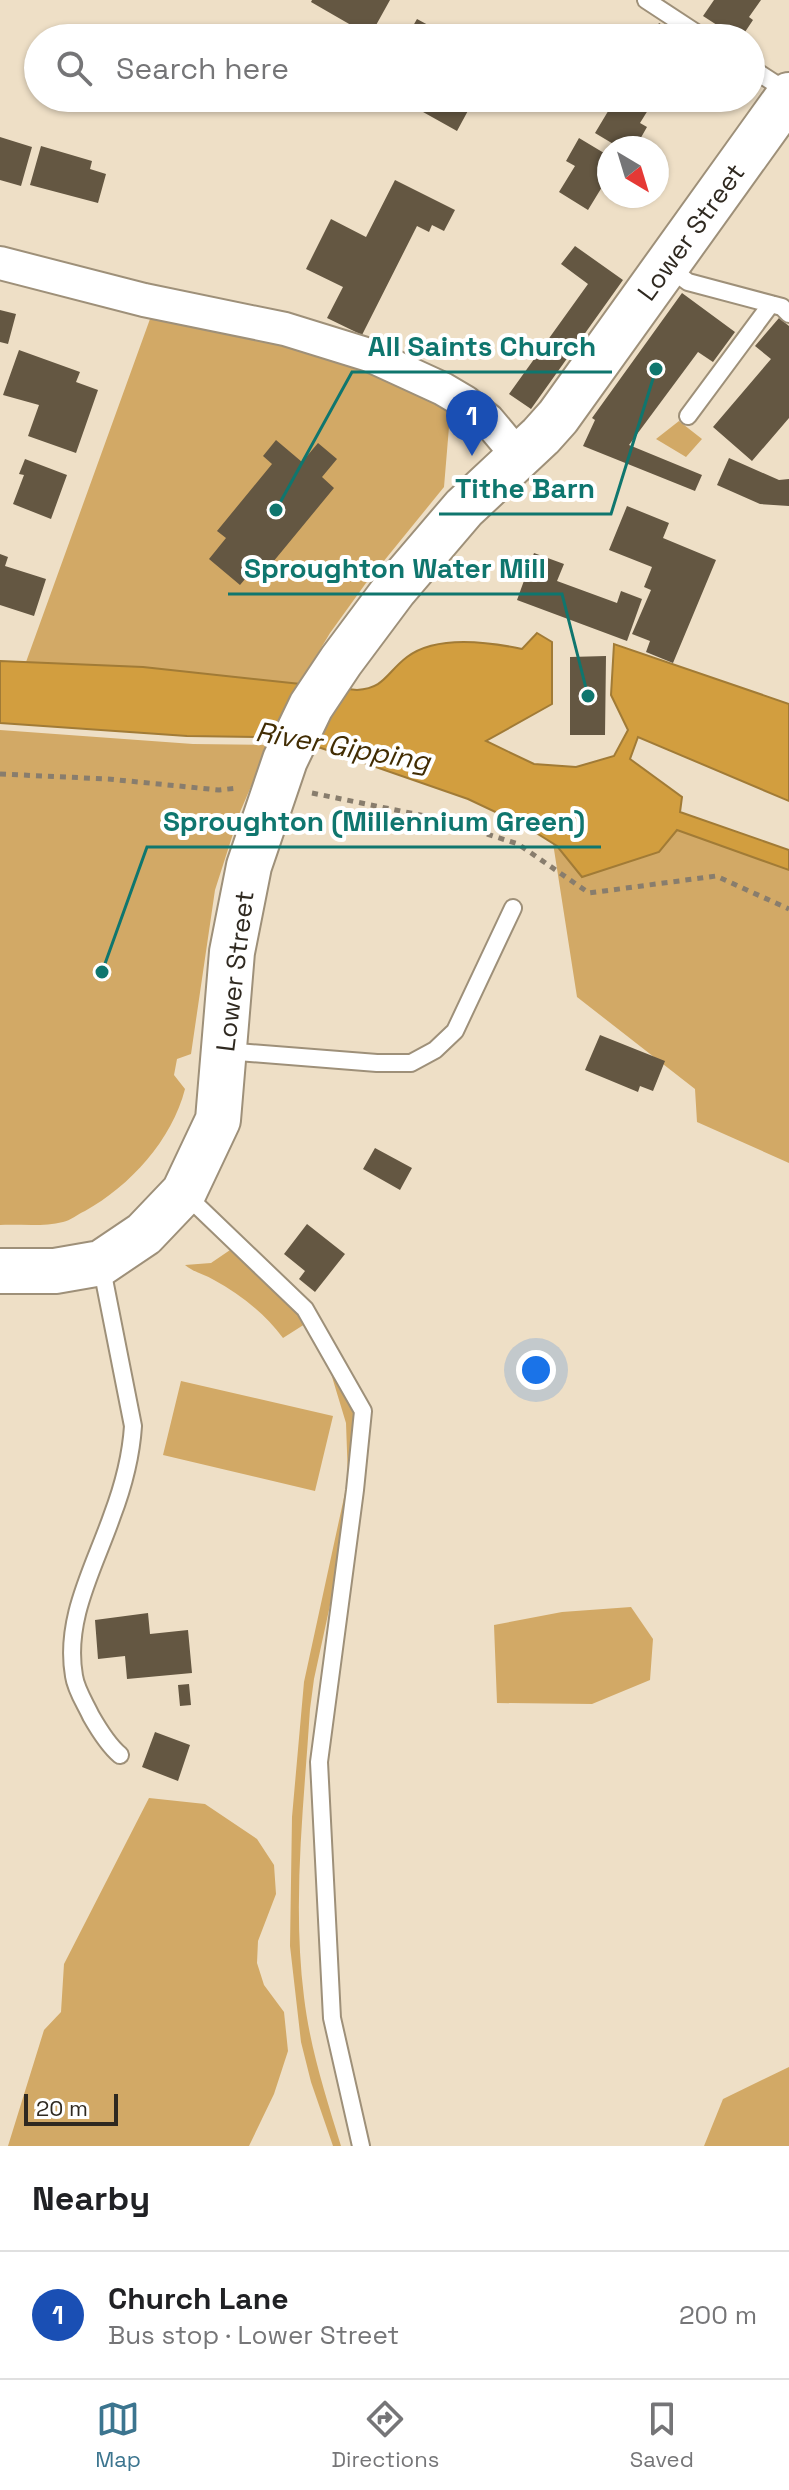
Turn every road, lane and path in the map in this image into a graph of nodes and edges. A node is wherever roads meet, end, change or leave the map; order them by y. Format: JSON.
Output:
{"nodes":[{"id":1,"x":646,"y":0,"type":"edge"},
{"id":2,"x":683,"y":24,"type":"edge"},
{"id":3,"x":765,"y":78,"type":"edge"},
{"id":4,"x":789,"y":94,"type":"edge"},
{"id":5,"x":0,"y":263,"type":"edge"},
{"id":6,"x":667,"y":266,"type":"junction"},
{"id":7,"x":771,"y":304,"type":"junction"},
{"id":8,"x":789,"y":314,"type":"edge"},
{"id":9,"x":688,"y":416,"type":"dead end"},
{"id":10,"x":519,"y":457,"type":"junction"},
{"id":11,"x":280,"y":773,"type":"junction"},
{"id":12,"x":0,"y":774,"type":"edge"},
{"id":13,"x":513,"y":908,"type":"dead end"},
{"id":14,"x":789,"y":909,"type":"edge"},
{"id":15,"x":224,"y":1050,"type":"junction"},
{"id":16,"x":184,"y":1192,"type":"junction"},
{"id":17,"x":101,"y":1263,"type":"junction"},
{"id":18,"x":0,"y":1271,"type":"edge"},
{"id":19,"x":120,"y":1755,"type":"dead end"},
{"id":20,"x":361,"y":2146,"type":"edge"}],
"edges":[{"from":1,"to":2,"type":"lane"},
{"from":3,"to":4,"type":"lane"},
{"from":4,"to":6,"type":"street","name":"Lower Street"},
{"from":5,"to":10,"type":"street"},
{"from":6,"to":7,"type":"lane"},
{"from":6,"to":10,"type":"street","name":"Lower Street"},
{"from":7,"to":8,"type":"lane"},
{"from":7,"to":9,"type":"lane"},
{"from":10,"to":11,"type":"street","name":"Lower Street"},
{"from":11,"to":12,"type":"path"},
{"from":11,"to":14,"type":"path"},
{"from":11,"to":15,"type":"street","name":"Lower Street"},
{"from":13,"to":15,"type":"lane"},
{"from":15,"to":16,"type":"street","name":"Lower Street"},
{"from":16,"to":17,"type":"street","name":"Lower Street"},
{"from":16,"to":20,"type":"lane"},
{"from":17,"to":18,"type":"street"},
{"from":17,"to":19,"type":"lane"}]}
